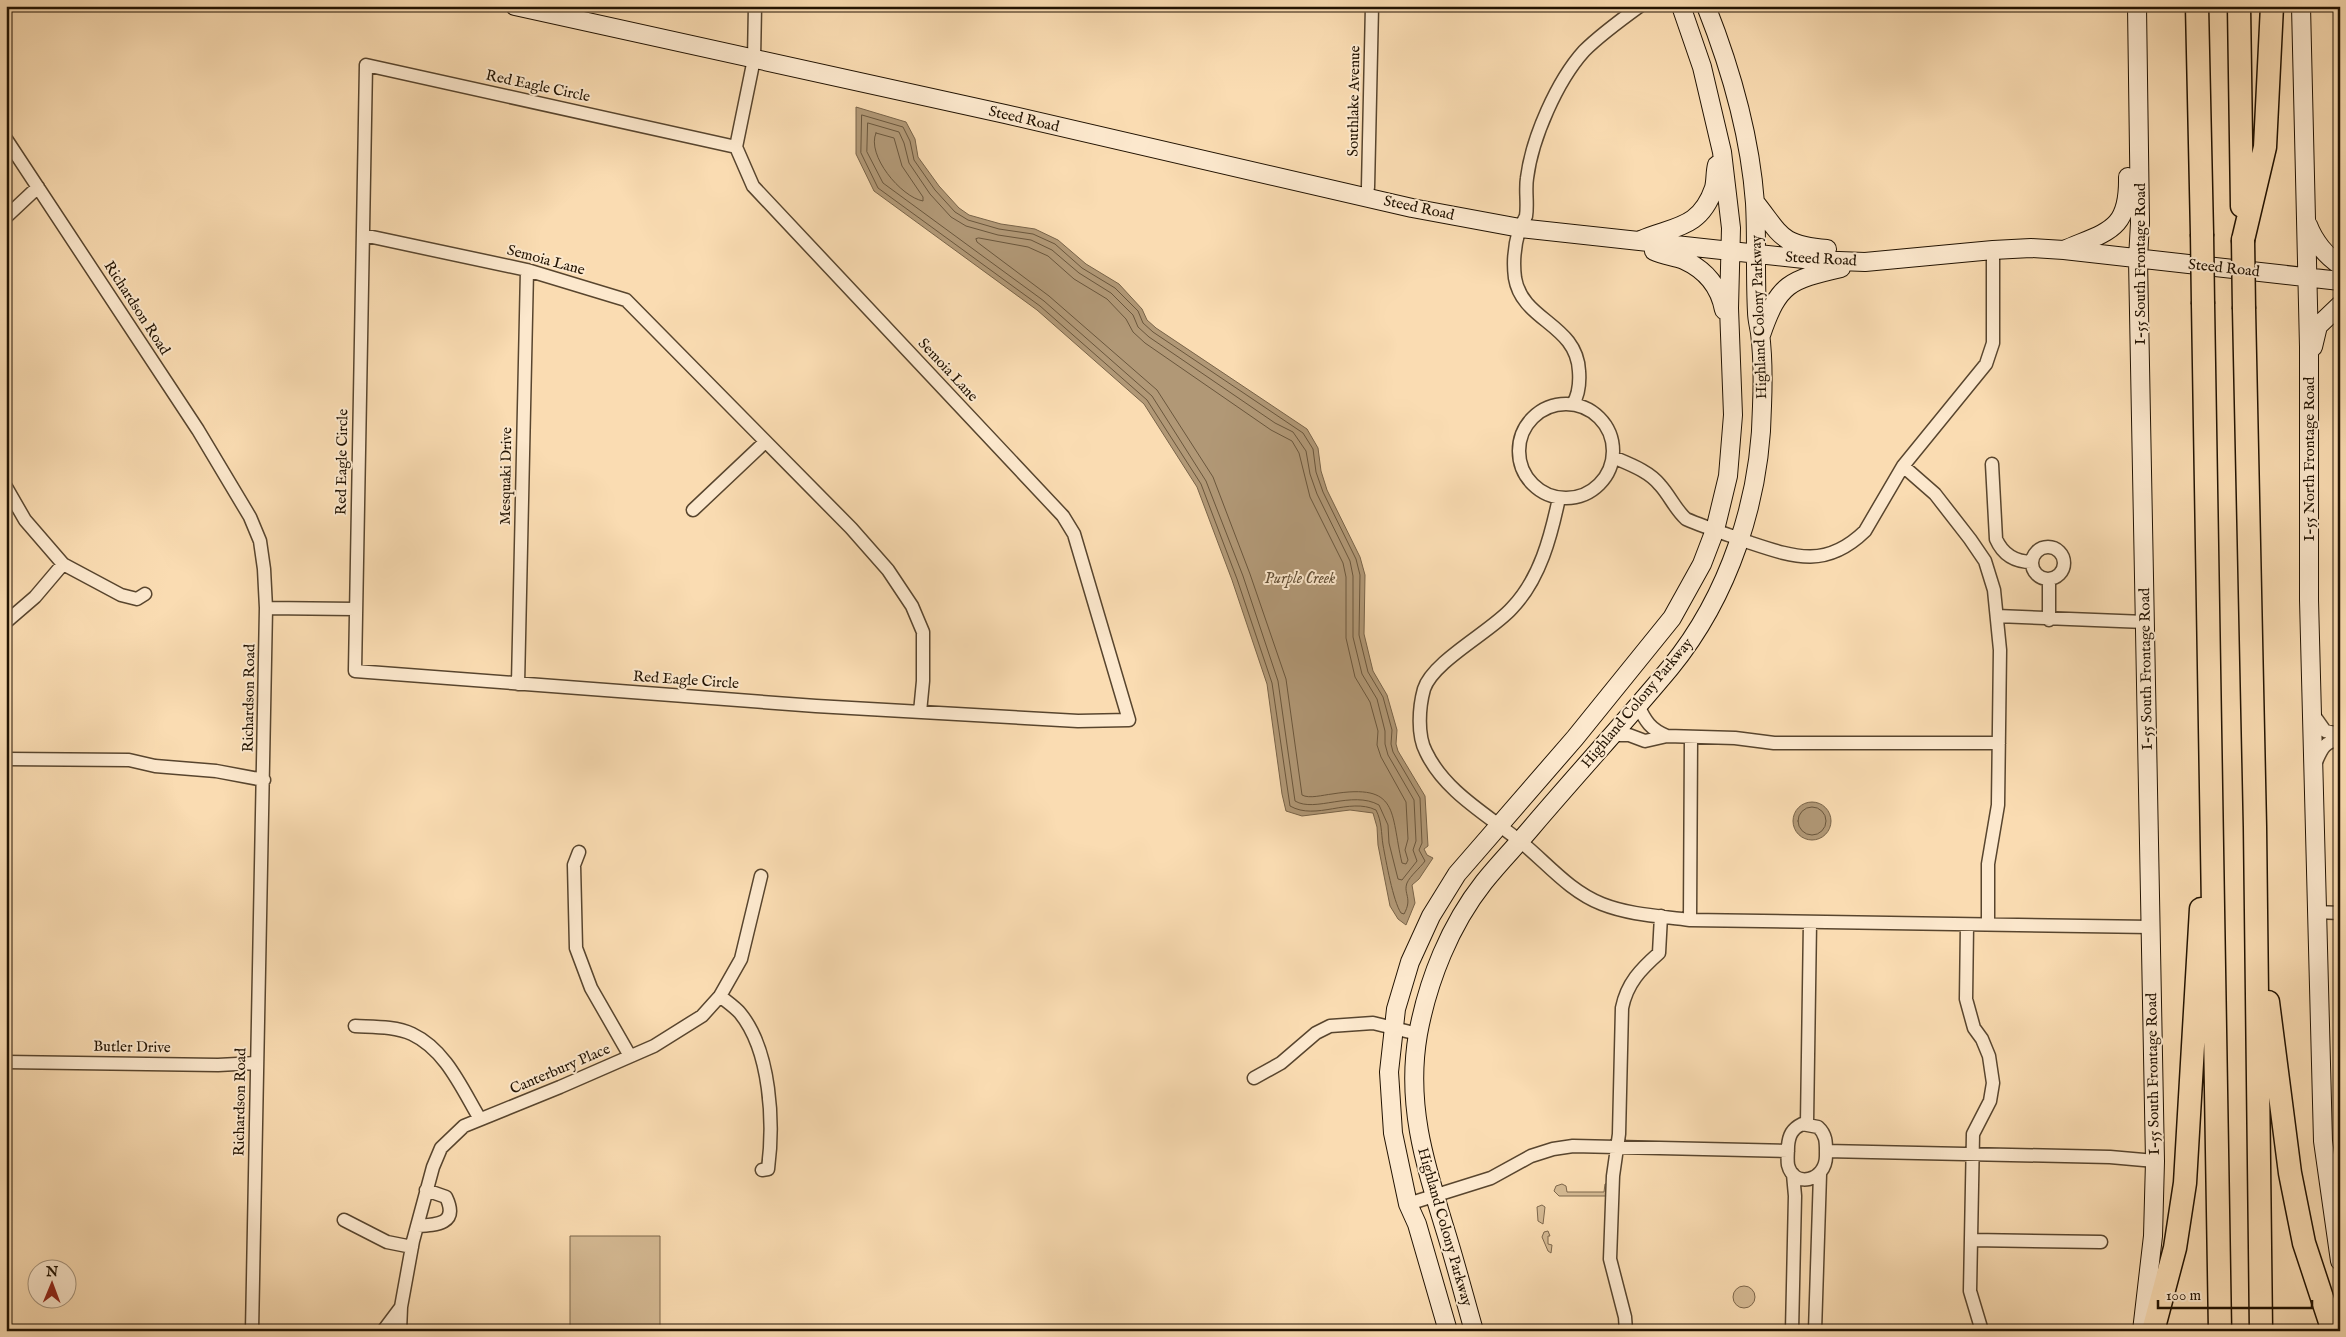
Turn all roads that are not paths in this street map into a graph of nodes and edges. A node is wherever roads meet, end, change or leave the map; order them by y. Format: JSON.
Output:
{"nodes":[{"id":1,"x":515,"y":6,"type":"edge"},
{"id":2,"x":755,"y":6,"type":"edge"},
{"id":3,"x":1372,"y":6,"type":"edge"},
{"id":4,"x":1640,"y":6,"type":"edge"},
{"id":5,"x":1681,"y":6,"type":"edge"},
{"id":6,"x":1706,"y":6,"type":"edge"},
{"id":7,"x":2137,"y":6,"type":"edge"},
{"id":8,"x":2198,"y":6,"type":"edge"},
{"id":9,"x":2239,"y":6,"type":"edge"},
{"id":10,"x":2272,"y":6,"type":"edge"},
{"id":11,"x":2302,"y":6,"type":"edge"},
{"id":12,"x":754,"y":59,"type":"junction"},
{"id":13,"x":2138,"y":120,"type":"junction"},
{"id":14,"x":6,"y":139,"type":"edge"},
{"id":15,"x":736,"y":147,"type":"junction"},
{"id":16,"x":1722,"y":152,"type":"junction"},
{"id":17,"x":38,"y":187,"type":"junction"},
{"id":18,"x":1366,"y":196,"type":"junction"},
{"id":19,"x":1755,"y":202,"type":"junction"},
{"id":20,"x":6,"y":217,"type":"edge"},
{"id":21,"x":2306,"y":221,"type":"junction"},
{"id":22,"x":1520,"y":228,"type":"junction"},
{"id":23,"x":363,"y":235,"type":"junction"},
{"id":24,"x":2243,"y":240,"type":"junction"},
{"id":25,"x":1636,"y":242,"type":"junction"},
{"id":26,"x":1993,"y":250,"type":"junction"},
{"id":27,"x":2064,"y":250,"type":"junction"},
{"id":28,"x":1729,"y":251,"type":"junction"},
{"id":29,"x":1757,"y":255,"type":"junction"},
{"id":30,"x":2138,"y":259,"type":"junction"},
{"id":31,"x":1865,"y":262,"type":"junction"},
{"id":32,"x":2340,"y":265,"type":"edge"},
{"id":33,"x":527,"y":270,"type":"junction"},
{"id":34,"x":2307,"y":276,"type":"junction"},
{"id":35,"x":2340,"y":281,"type":"edge"},
{"id":36,"x":2340,"y":305,"type":"edge"},
{"id":37,"x":1729,"y":334,"type":"junction"},
{"id":38,"x":1761,"y":335,"type":"junction"},
{"id":39,"x":2309,"y":362,"type":"junction"},
{"id":40,"x":1573,"y":404,"type":"junction"},
{"id":41,"x":765,"y":442,"type":"junction"},
{"id":42,"x":1613,"y":457,"type":"junction"},
{"id":43,"x":1992,"y":464,"type":"dead end"},
{"id":44,"x":1903,"y":466,"type":"junction"},
{"id":45,"x":6,"y":487,"type":"edge"},
{"id":46,"x":1559,"y":498,"type":"junction"},
{"id":47,"x":693,"y":510,"type":"dead end"},
{"id":48,"x":1715,"y":530,"type":"junction"},
{"id":49,"x":1739,"y":539,"type":"junction"},
{"id":50,"x":2032,"y":562,"type":"junction"},
{"id":51,"x":63,"y":564,"type":"junction"},
{"id":52,"x":2049,"y":579,"type":"junction"},
{"id":53,"x":145,"y":594,"type":"dead end"},
{"id":54,"x":266,"y":608,"type":"junction"},
{"id":55,"x":355,"y":609,"type":"junction"},
{"id":56,"x":1997,"y":616,"type":"junction"},
{"id":57,"x":2048,"y":620,"type":"junction"},
{"id":58,"x":6,"y":622,"type":"edge"},
{"id":59,"x":2146,"y":622,"type":"junction"},
{"id":60,"x":518,"y":684,"type":"junction"},
{"id":61,"x":2210,"y":696,"type":"junction"},
{"id":62,"x":1638,"y":705,"type":"junction"},
{"id":63,"x":920,"y":712,"type":"junction"},
{"id":64,"x":2312,"y":714,"type":"junction"},
{"id":65,"x":1078,"y":721,"type":"joint"},
{"id":66,"x":2340,"y":734,"type":"edge"},
{"id":67,"x":1612,"y":735,"type":"junction"},
{"id":68,"x":1667,"y":736,"type":"junction"},
{"id":69,"x":1691,"y":737,"type":"junction"},
{"id":70,"x":2340,"y":740,"type":"edge"},
{"id":71,"x":1999,"y":742,"type":"junction"},
{"id":72,"x":6,"y":759,"type":"edge"},
{"id":73,"x":2314,"y":767,"type":"junction"},
{"id":74,"x":264,"y":780,"type":"junction"},
{"id":75,"x":1497,"y":825,"type":"junction"},
{"id":76,"x":2255,"y":827,"type":"junction"},
{"id":77,"x":1520,"y":841,"type":"junction"},
{"id":78,"x":579,"y":852,"type":"dead end"},
{"id":79,"x":762,"y":876,"type":"dead end"},
{"id":80,"x":2316,"y":912,"type":"junction"},
{"id":81,"x":2340,"y":913,"type":"edge"},
{"id":82,"x":1661,"y":916,"type":"junction"},
{"id":83,"x":1690,"y":920,"type":"junction"},
{"id":84,"x":1810,"y":922,"type":"junction"},
{"id":85,"x":1988,"y":923,"type":"junction"},
{"id":86,"x":1967,"y":925,"type":"junction"},
{"id":87,"x":2151,"y":927,"type":"junction"},
{"id":88,"x":720,"y":996,"type":"junction"},
{"id":89,"x":355,"y":1026,"type":"dead end"},
{"id":90,"x":1393,"y":1029,"type":"junction"},
{"id":91,"x":1418,"y":1034,"type":"junction"},
{"id":92,"x":630,"y":1056,"type":"junction"},
{"id":93,"x":6,"y":1062,"type":"edge"},
{"id":94,"x":257,"y":1063,"type":"junction"},
{"id":95,"x":1254,"y":1078,"type":"dead end"},
{"id":96,"x":480,"y":1119,"type":"junction"},
{"id":97,"x":1808,"y":1123,"type":"junction"},
{"id":98,"x":1617,"y":1148,"type":"junction"},
{"id":99,"x":1788,"y":1151,"type":"junction"},
{"id":100,"x":1826,"y":1151,"type":"junction"},
{"id":101,"x":1973,"y":1155,"type":"junction"},
{"id":102,"x":2155,"y":1161,"type":"junction"},
{"id":103,"x":762,"y":1170,"type":"dead end"},
{"id":104,"x":1793,"y":1174,"type":"junction"},
{"id":105,"x":1820,"y":1174,"type":"junction"},
{"id":106,"x":426,"y":1190,"type":"junction"},
{"id":107,"x":1434,"y":1195,"type":"junction"},
{"id":108,"x":1408,"y":1204,"type":"junction"},
{"id":109,"x":344,"y":1220,"type":"dead end"},
{"id":110,"x":417,"y":1226,"type":"junction"},
{"id":111,"x":1972,"y":1240,"type":"junction"},
{"id":112,"x":2101,"y":1242,"type":"dead end"},
{"id":113,"x":412,"y":1247,"type":"junction"},
{"id":114,"x":2340,"y":1261,"type":"edge"},
{"id":115,"x":401,"y":1307,"type":"junction"},
{"id":116,"x":252,"y":1331,"type":"edge"},
{"id":117,"x":383,"y":1331,"type":"edge"},
{"id":118,"x":400,"y":1331,"type":"edge"},
{"id":119,"x":1448,"y":1331,"type":"edge"},
{"id":120,"x":1474,"y":1331,"type":"edge"},
{"id":121,"x":1626,"y":1331,"type":"edge"},
{"id":122,"x":1792,"y":1331,"type":"edge"},
{"id":123,"x":1815,"y":1331,"type":"edge"},
{"id":124,"x":1982,"y":1331,"type":"edge"},
{"id":125,"x":2142,"y":1331,"type":"edge"},
{"id":126,"x":2153,"y":1331,"type":"edge"},
{"id":127,"x":2220,"y":1331,"type":"edge"},
{"id":128,"x":2260,"y":1331,"type":"edge"},
{"id":129,"x":2333,"y":1331,"type":"edge"}],
"edges":[{"from":1,"to":12,"type":"street","name":"Steed Road"},
{"from":2,"to":12,"type":"street"},
{"from":3,"to":18,"type":"street","name":"Southlake Avenue"},
{"from":4,"to":22,"type":"street"},
{"from":5,"to":16,"type":"street","name":"Highland Colony Parkway"},
{"from":6,"to":19,"type":"street","name":"Highland Colony Parkway"},
{"from":7,"to":13,"type":"street","name":"I-55 South Frontage Road"},
{"from":8,"to":61,"type":"highway","bridge":true},
{"from":9,"to":24,"type":"highway"},
{"from":10,"to":24,"type":"highway"},
{"from":11,"to":21,"type":"street","name":"I-55 North Frontage Road"},
{"from":12,"to":15,"type":"street"},
{"from":12,"to":18,"type":"street","name":"Steed Road"},
{"from":13,"to":27,"type":"street"},
{"from":13,"to":30,"type":"street","name":"I-55 South Frontage Road"},
{"from":14,"to":17,"type":"street","name":"Richardson Road"},
{"from":15,"to":23,"type":"street","name":"Red Eagle Circle"},
{"from":15,"to":65,"type":"street","name":"Semoia Lane"},
{"from":16,"to":25,"type":"street"},
{"from":16,"to":28,"type":"street","name":"Highland Colony Parkway"},
{"from":17,"to":20,"type":"street"},
{"from":17,"to":54,"type":"street","name":"Richardson Road"},
{"from":18,"to":22,"type":"street","name":"Steed Road"},
{"from":19,"to":29,"type":"street","name":"Highland Colony Parkway"},
{"from":19,"to":31,"type":"street"},
{"from":21,"to":32,"type":"street"},
{"from":21,"to":34,"type":"street","name":"I-55 North Frontage Road"},
{"from":22,"to":25,"type":"street","name":"Steed Road"},
{"from":22,"to":40,"type":"street"},
{"from":23,"to":33,"type":"street","name":"Semoia Lane"},
{"from":23,"to":55,"type":"street","name":"Red Eagle Circle"},
{"from":24,"to":76,"type":"highway","bridge":true},
{"from":25,"to":28,"type":"street","name":"Steed Road"},
{"from":25,"to":37,"type":"street"},
{"from":26,"to":27,"type":"street","name":"Steed Road"},
{"from":26,"to":31,"type":"street","name":"Steed Road"},
{"from":26,"to":44,"type":"street"},
{"from":27,"to":30,"type":"street","name":"Steed Road"},
{"from":28,"to":29,"type":"street","name":"Steed Road"},
{"from":28,"to":37,"type":"street","name":"Highland Colony Parkway"},
{"from":29,"to":31,"type":"street","name":"Steed Road"},
{"from":29,"to":38,"type":"street","name":"Highland Colony Parkway"},
{"from":30,"to":34,"type":"street","name":"Steed Road"},
{"from":30,"to":59,"type":"street","name":"I-55 South Frontage Road"},
{"from":31,"to":38,"type":"street"},
{"from":33,"to":41,"type":"street","name":"Semoia Lane"},
{"from":33,"to":60,"type":"street","name":"Mesquaki Drive"},
{"from":34,"to":35,"type":"street","name":"Steed Road"},
{"from":34,"to":39,"type":"street","name":"I-55 North Frontage Road"},
{"from":36,"to":39,"type":"street"},
{"from":37,"to":48,"type":"street","name":"Highland Colony Parkway"},
{"from":38,"to":49,"type":"street","name":"Highland Colony Parkway"},
{"from":39,"to":64,"type":"street","name":"I-55 North Frontage Road"},
{"from":40,"to":42,"type":"street"},
{"from":40,"to":46,"type":"street"},
{"from":41,"to":47,"type":"street"},
{"from":41,"to":63,"type":"street"},
{"from":42,"to":46,"type":"street"},
{"from":42,"to":48,"type":"street"},
{"from":43,"to":50,"type":"street"},
{"from":44,"to":49,"type":"street"},
{"from":44,"to":56,"type":"street"},
{"from":45,"to":51,"type":"street"},
{"from":46,"to":75,"type":"street"},
{"from":48,"to":49,"type":"street"},
{"from":48,"to":75,"type":"street","name":"Highland Colony Parkway"},
{"from":49,"to":62,"type":"street","name":"Highland Colony Parkway"},
{"from":50,"to":52,"type":"street"},
{"from":50,"to":52,"type":"street"},
{"from":51,"to":53,"type":"street"},
{"from":51,"to":58,"type":"street"},
{"from":52,"to":57,"type":"street"},
{"from":54,"to":55,"type":"street"},
{"from":54,"to":74,"type":"street","name":"Richardson Road"},
{"from":55,"to":60,"type":"street","name":"Red Eagle Circle"},
{"from":56,"to":57,"type":"street"},
{"from":56,"to":71,"type":"street"},
{"from":57,"to":59,"type":"street"},
{"from":59,"to":87,"type":"street","name":"I-55 South Frontage Road"},
{"from":60,"to":63,"type":"street","name":"Red Eagle Circle"},
{"from":61,"to":126,"type":"highway"},
{"from":61,"to":127,"type":"highway"},
{"from":62,"to":67,"type":"street","name":"Highland Colony Parkway"},
{"from":62,"to":68,"type":"street"},
{"from":63,"to":65,"type":"street","name":"Red Eagle Circle"},
{"from":64,"to":66,"type":"street"},
{"from":64,"to":73,"type":"street","name":"I-55 North Frontage Road"},
{"from":67,"to":68,"type":"street"},
{"from":67,"to":77,"type":"street","name":"Highland Colony Parkway"},
{"from":68,"to":69,"type":"street"},
{"from":69,"to":71,"type":"street"},
{"from":69,"to":83,"type":"street"},
{"from":70,"to":73,"type":"street"},
{"from":71,"to":85,"type":"street"},
{"from":72,"to":74,"type":"street"},
{"from":73,"to":80,"type":"street","name":"I-55 North Frontage Road"},
{"from":74,"to":94,"type":"street","name":"Richardson Road"},
{"from":75,"to":77,"type":"street"},
{"from":75,"to":90,"type":"street","name":"Highland Colony Parkway"},
{"from":76,"to":128,"type":"highway"},
{"from":76,"to":129,"type":"highway"},
{"from":77,"to":82,"type":"street"},
{"from":77,"to":91,"type":"street","name":"Highland Colony Parkway"},
{"from":78,"to":92,"type":"street"},
{"from":79,"to":88,"type":"street","name":"Canterbury Place"},
{"from":80,"to":81,"type":"street"},
{"from":80,"to":114,"type":"street","name":"I-55 North Frontage Road"},
{"from":82,"to":83,"type":"street"},
{"from":82,"to":98,"type":"street"},
{"from":83,"to":84,"type":"street"},
{"from":84,"to":86,"type":"street"},
{"from":84,"to":97,"type":"street"},
{"from":85,"to":86,"type":"street"},
{"from":85,"to":87,"type":"street"},
{"from":86,"to":101,"type":"street"},
{"from":87,"to":102,"type":"street","name":"I-55 South Frontage Road"},
{"from":88,"to":92,"type":"street","name":"Canterbury Place"},
{"from":88,"to":103,"type":"street"},
{"from":89,"to":96,"type":"street"},
{"from":90,"to":91,"type":"street"},
{"from":90,"to":95,"type":"street"},
{"from":90,"to":108,"type":"street","name":"Highland Colony Parkway"},
{"from":91,"to":107,"type":"street","name":"Highland Colony Parkway"},
{"from":92,"to":96,"type":"street","name":"Canterbury Place"},
{"from":93,"to":94,"type":"street","name":"Butler Drive"},
{"from":94,"to":116,"type":"street","name":"Richardson Road"},
{"from":96,"to":106,"type":"street","name":"Canterbury Place"},
{"from":97,"to":99,"type":"street"},
{"from":97,"to":100,"type":"street"},
{"from":98,"to":99,"type":"street"},
{"from":98,"to":107,"type":"street"},
{"from":98,"to":121,"type":"street"},
{"from":99,"to":104,"type":"street"},
{"from":100,"to":101,"type":"street"},
{"from":100,"to":105,"type":"street"},
{"from":101,"to":102,"type":"street"},
{"from":101,"to":111,"type":"street"},
{"from":102,"to":125,"type":"street","name":"I-55 South Frontage Road"},
{"from":104,"to":105,"type":"street"},
{"from":104,"to":122,"type":"street"},
{"from":105,"to":123,"type":"street"},
{"from":106,"to":110,"type":"street","name":"Canterbury Place"},
{"from":106,"to":110,"type":"street"},
{"from":107,"to":108,"type":"street"},
{"from":107,"to":120,"type":"street","name":"Highland Colony Parkway"},
{"from":108,"to":119,"type":"street","name":"Highland Colony Parkway"},
{"from":109,"to":113,"type":"street"},
{"from":110,"to":113,"type":"street","name":"Canterbury Place"},
{"from":111,"to":112,"type":"street"},
{"from":111,"to":124,"type":"street"},
{"from":113,"to":115,"type":"street","name":"Canterbury Place"},
{"from":115,"to":117,"type":"street","name":"Canterbury Place"},
{"from":115,"to":118,"type":"street","name":"Canterbury Place"}]}
